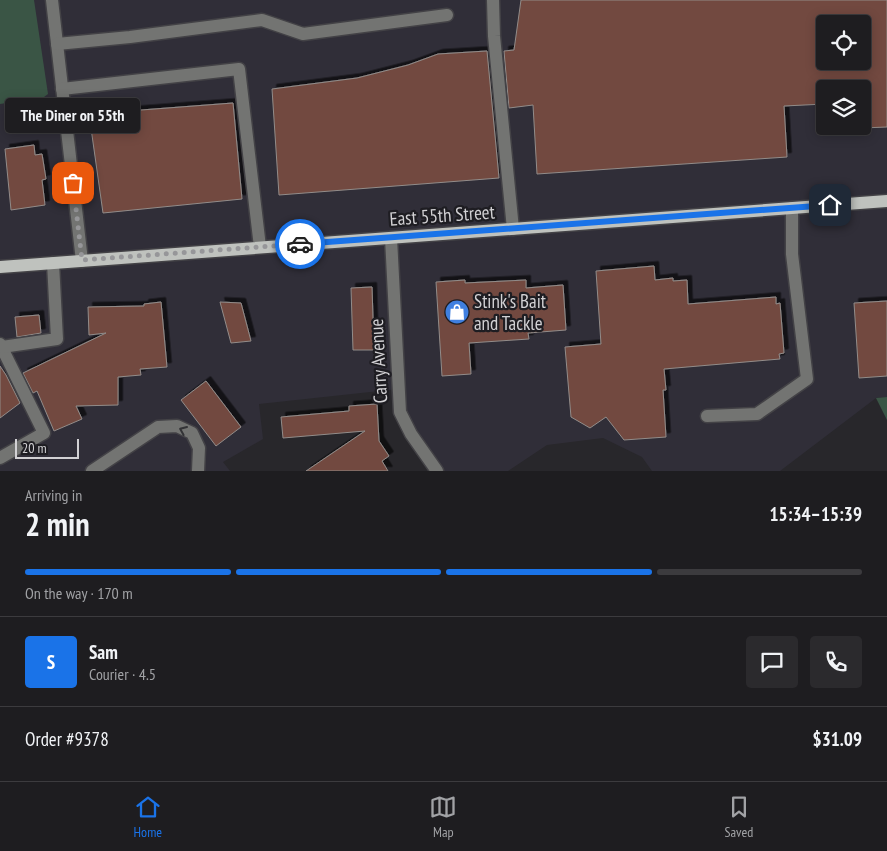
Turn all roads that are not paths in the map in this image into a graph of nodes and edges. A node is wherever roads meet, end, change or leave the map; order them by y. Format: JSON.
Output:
{"nodes":[{"id":1,"x":52,"y":0,"type":"edge"},
{"id":2,"x":493,"y":0,"type":"edge"},
{"id":3,"x":447,"y":15,"type":"dead end"},
{"id":4,"x":57,"y":44,"type":"junction"},
{"id":5,"x":62,"y":89,"type":"junction"},
{"id":6,"x":887,"y":201,"type":"edge"},
{"id":7,"x":792,"y":208,"type":"junction"},
{"id":8,"x":513,"y":228,"type":"junction"},
{"id":9,"x":390,"y":238,"type":"junction"},
{"id":10,"x":260,"y":247,"type":"junction"},
{"id":11,"x":82,"y":260,"type":"junction"},
{"id":12,"x":54,"y":263,"type":"junction"},
{"id":13,"x":0,"y":267,"type":"edge"},
{"id":14,"x":1,"y":346,"type":"edge"},
{"id":15,"x":707,"y":416,"type":"dead end"},
{"id":16,"x":0,"y":458,"type":"edge"},
{"id":17,"x":92,"y":471,"type":"edge"},
{"id":18,"x":198,"y":471,"type":"edge"},
{"id":19,"x":437,"y":471,"type":"edge"}],
"edges":[{"from":1,"to":4,"type":"street"},
{"from":2,"to":8,"type":"street"},
{"from":3,"to":4,"type":"street"},
{"from":4,"to":5,"type":"street"},
{"from":5,"to":10,"type":"street"},
{"from":5,"to":11,"type":"street"},
{"from":6,"to":7,"type":"main road","name":"East 55th Street"},
{"from":7,"to":8,"type":"main road","name":"East 55th Street"},
{"from":7,"to":15,"type":"street"},
{"from":8,"to":9,"type":"main road","name":"East 55th Street"},
{"from":9,"to":10,"type":"main road","name":"East 55th Street"},
{"from":9,"to":19,"type":"street","name":"Carry Avenue"},
{"from":10,"to":11,"type":"main road","name":"East 55th Street"},
{"from":11,"to":12,"type":"main road","name":"East 55th Street"},
{"from":12,"to":13,"type":"main road","name":"East 55th Street"},
{"from":12,"to":14,"type":"street"},
{"from":14,"to":16,"type":"street"},
{"from":18,"to":17,"type":"street","one_way":true}]}
